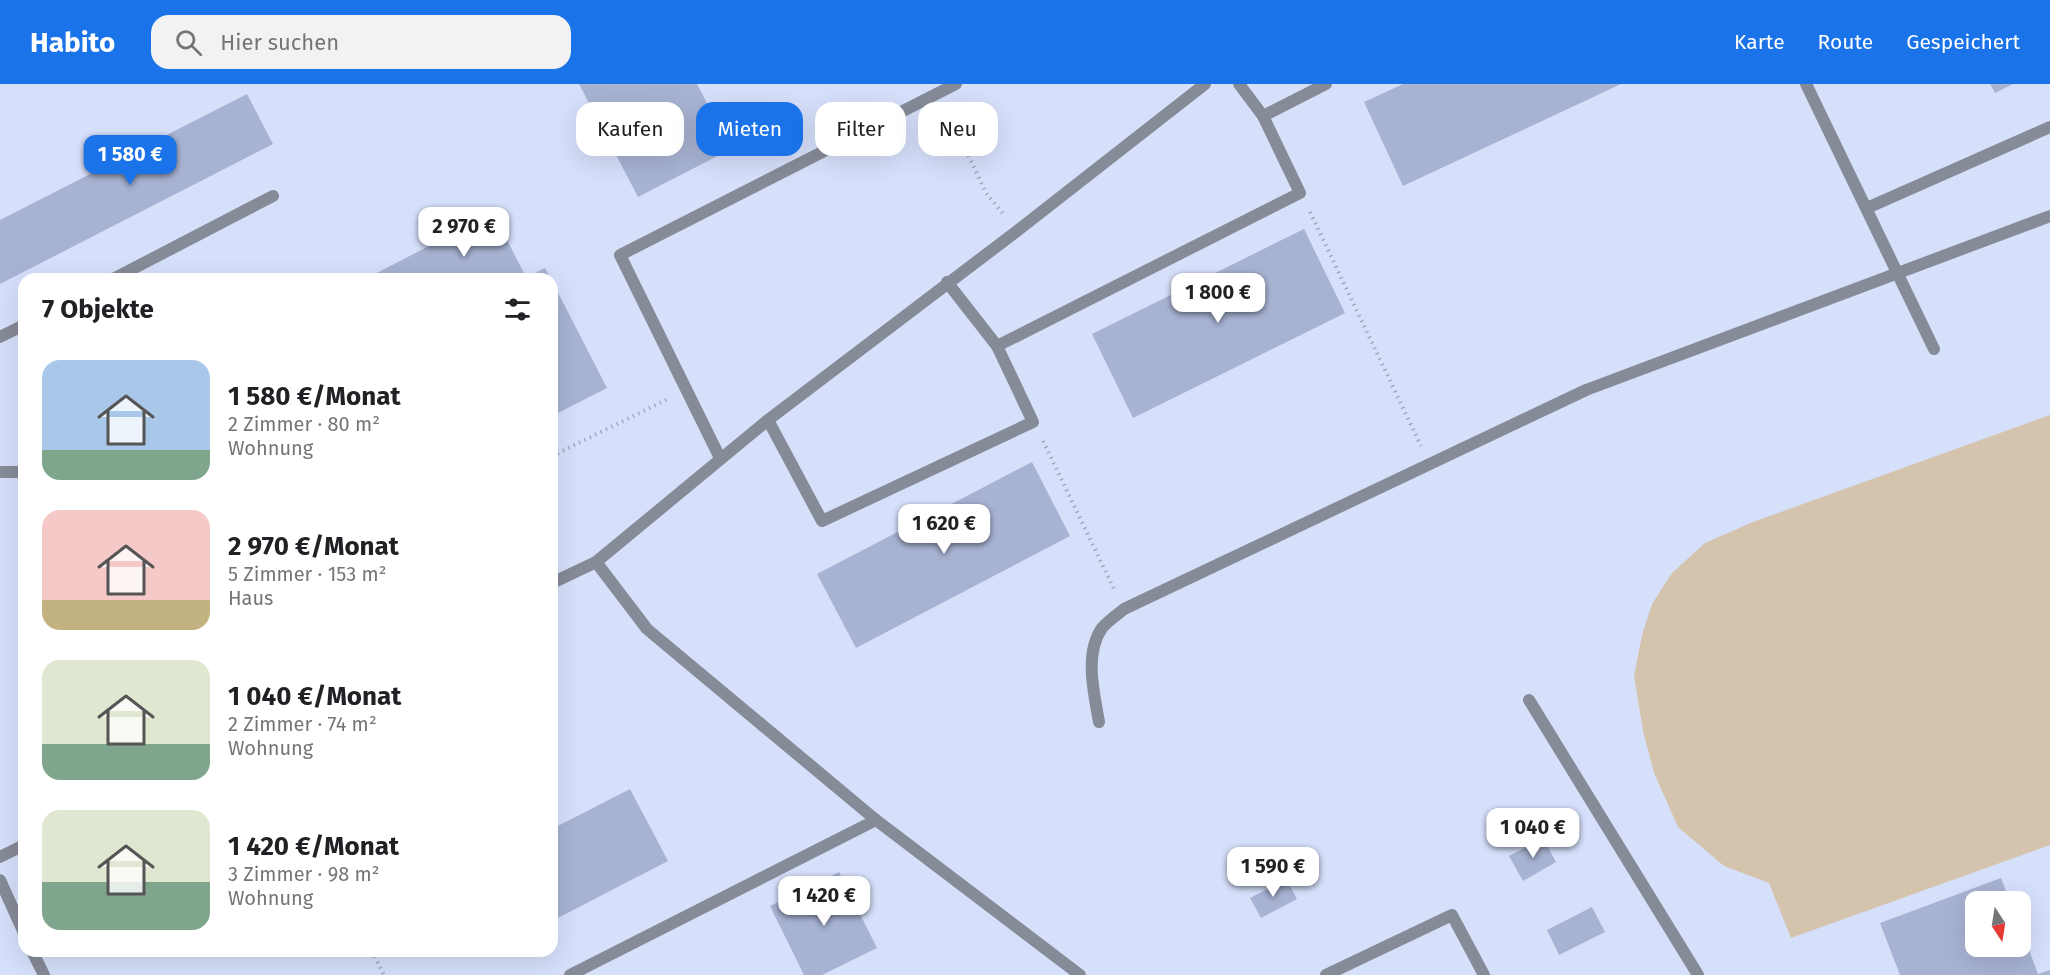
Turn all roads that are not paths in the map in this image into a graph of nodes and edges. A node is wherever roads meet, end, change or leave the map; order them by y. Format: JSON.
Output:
{"nodes":[{"id":1,"x":956,"y":84,"type":"edge"},
{"id":2,"x":1205,"y":84,"type":"edge"},
{"id":3,"x":1239,"y":84,"type":"edge"},
{"id":4,"x":1326,"y":84,"type":"edge"},
{"id":5,"x":1806,"y":84,"type":"edge"},
{"id":6,"x":1263,"y":116,"type":"junction"},
{"id":7,"x":2050,"y":127,"type":"edge"},
{"id":8,"x":273,"y":196,"type":"dead end"},
{"id":9,"x":1867,"y":208,"type":"junction"},
{"id":10,"x":2050,"y":216,"type":"edge"},
{"id":11,"x":1897,"y":271,"type":"junction"},
{"id":12,"x":125,"y":273,"type":"edge"},
{"id":13,"x":947,"y":282,"type":"junction"},
{"id":14,"x":18,"y":328,"type":"edge"},
{"id":15,"x":0,"y":337,"type":"edge"},
{"id":16,"x":997,"y":346,"type":"junction"},
{"id":17,"x":1934,"y":349,"type":"dead end"},
{"id":18,"x":768,"y":420,"type":"junction"},
{"id":19,"x":720,"y":458,"type":"junction"},
{"id":20,"x":0,"y":471,"type":"edge"},
{"id":21,"x":18,"y":472,"type":"edge"},
{"id":22,"x":596,"y":562,"type":"junction"},
{"id":23,"x":558,"y":580,"type":"edge"},
{"id":24,"x":1530,"y":700,"type":"dead end"},
{"id":25,"x":1099,"y":722,"type":"dead end"},
{"id":26,"x":876,"y":820,"type":"junction"},
{"id":27,"x":18,"y":848,"type":"edge"},
{"id":28,"x":0,"y":857,"type":"edge"},
{"id":29,"x":0,"y":880,"type":"edge"},
{"id":30,"x":18,"y":920,"type":"edge"},
{"id":31,"x":35,"y":957,"type":"edge"},
{"id":32,"x":44,"y":975,"type":"edge"},
{"id":33,"x":570,"y":975,"type":"edge"},
{"id":34,"x":1080,"y":975,"type":"edge"},
{"id":35,"x":1326,"y":975,"type":"edge"},
{"id":36,"x":1484,"y":975,"type":"edge"},
{"id":37,"x":1698,"y":975,"type":"edge"}],
"edges":[{"from":1,"to":19,"type":"lane"},
{"from":2,"to":13,"type":"lane"},
{"from":3,"to":6,"type":"lane"},
{"from":4,"to":6,"type":"lane"},
{"from":5,"to":9,"type":"lane"},
{"from":6,"to":16,"type":"lane"},
{"from":7,"to":9,"type":"lane"},
{"from":8,"to":12,"type":"lane"},
{"from":9,"to":11,"type":"lane"},
{"from":10,"to":11,"type":"lane"},
{"from":11,"to":17,"type":"lane"},
{"from":11,"to":25,"type":"lane"},
{"from":13,"to":16,"type":"lane"},
{"from":13,"to":18,"type":"lane"},
{"from":14,"to":15,"type":"lane"},
{"from":16,"to":18,"type":"lane"},
{"from":18,"to":19,"type":"lane"},
{"from":19,"to":22,"type":"lane"},
{"from":20,"to":21,"type":"lane"},
{"from":22,"to":23,"type":"lane"},
{"from":22,"to":26,"type":"lane"},
{"from":24,"to":37,"type":"lane"},
{"from":26,"to":33,"type":"lane"},
{"from":26,"to":34,"type":"lane"},
{"from":27,"to":28,"type":"lane"},
{"from":29,"to":30,"type":"lane"},
{"from":31,"to":32,"type":"lane"},
{"from":35,"to":36,"type":"lane"}]}
